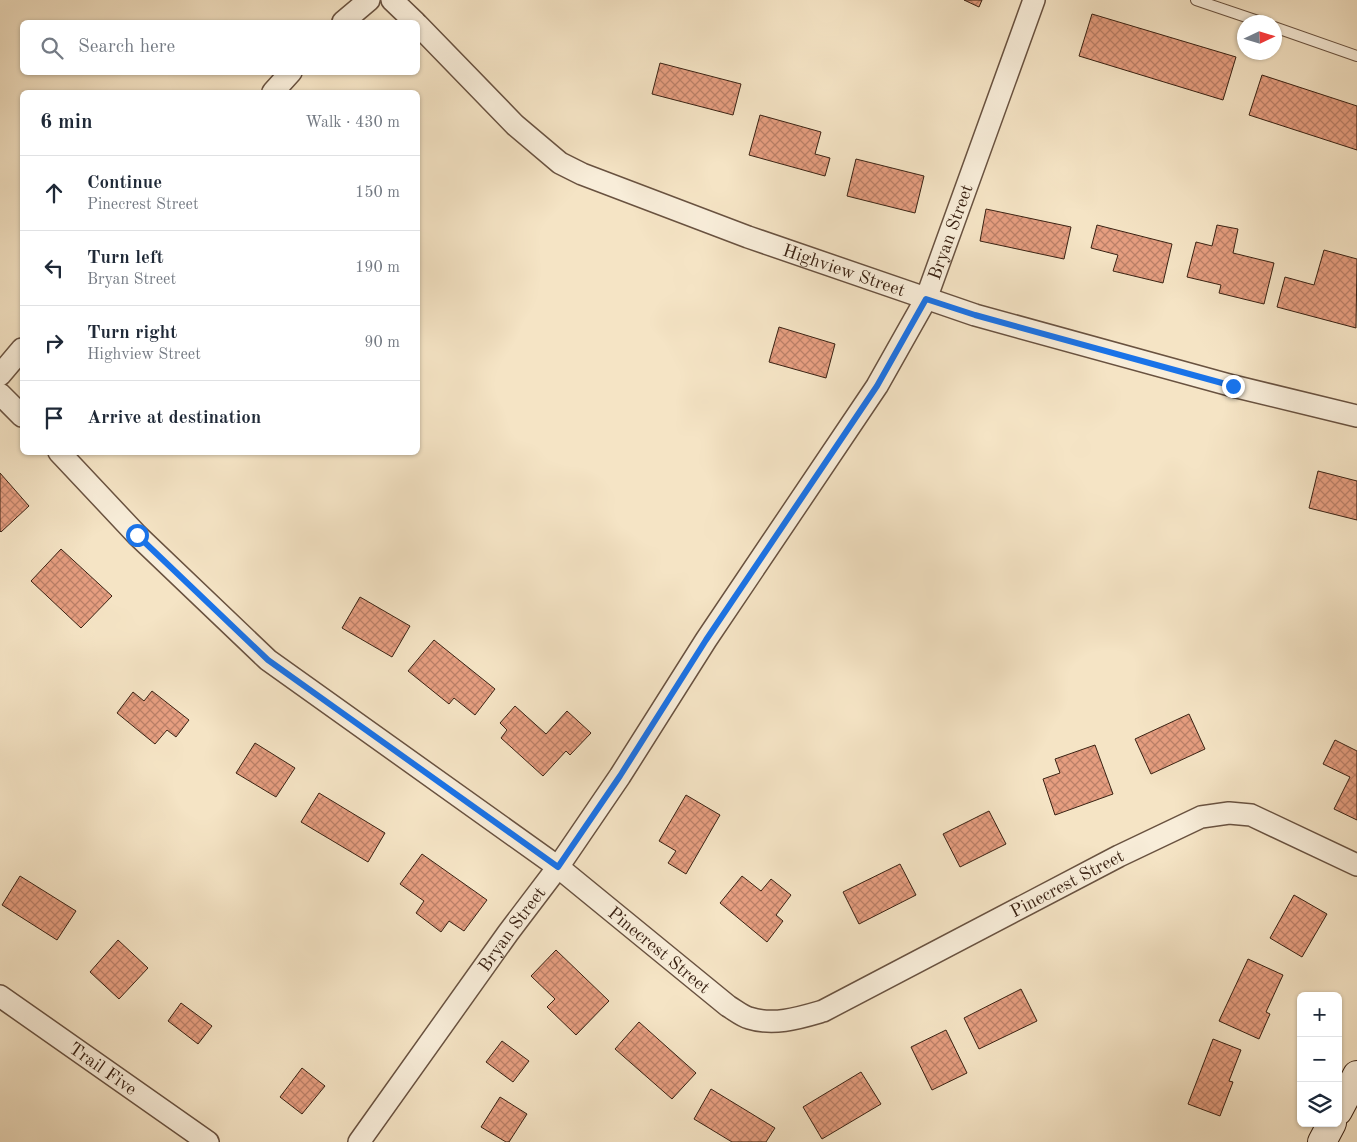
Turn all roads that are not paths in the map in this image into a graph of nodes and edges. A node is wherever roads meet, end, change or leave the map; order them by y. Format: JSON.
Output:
{"nodes":[{"id":1,"x":369,"y":0,"type":"edge"},
{"id":2,"x":392,"y":0,"type":"edge"},
{"id":3,"x":1034,"y":0,"type":"edge"},
{"id":4,"x":1196,"y":0,"type":"edge"},
{"id":5,"x":1240,"y":15,"type":"edge"},
{"id":6,"x":345,"y":20,"type":"edge"},
{"id":7,"x":413,"y":20,"type":"edge"},
{"id":8,"x":420,"y":27,"type":"edge"},
{"id":9,"x":1282,"y":30,"type":"edge"},
{"id":10,"x":1357,"y":56,"type":"edge"},
{"id":11,"x":288,"y":75,"type":"edge"},
{"id":12,"x":274,"y":90,"type":"edge"},
{"id":13,"x":926,"y":299,"type":"junction"},
{"id":14,"x":20,"y":351,"type":"edge"},
{"id":15,"x":0,"y":375,"type":"edge"},
{"id":16,"x":0,"y":394,"type":"edge"},
{"id":17,"x":20,"y":414,"type":"edge"},
{"id":18,"x":1357,"y":416,"type":"edge"},
{"id":19,"x":62,"y":455,"type":"edge"},
{"id":20,"x":1357,"y":865,"type":"edge"},
{"id":21,"x":558,"y":867,"type":"junction"},
{"id":22,"x":0,"y":996,"type":"edge"},
{"id":23,"x":1357,"y":1075,"type":"edge"},
{"id":24,"x":1342,"y":1103,"type":"edge"},
{"id":25,"x":1330,"y":1127,"type":"edge"},
{"id":26,"x":208,"y":1142,"type":"edge"},
{"id":27,"x":359,"y":1142,"type":"edge"},
{"id":28,"x":1322,"y":1142,"type":"edge"}],
"edges":[{"from":1,"to":6,"type":"street"},
{"from":2,"to":7,"type":"street"},
{"from":3,"to":13,"type":"street","name":"Bryan Street"},
{"from":4,"to":5,"type":"lane"},
{"from":8,"to":13,"type":"street","name":"Highview Street"},
{"from":9,"to":10,"type":"lane"},
{"from":11,"to":12,"type":"street"},
{"from":13,"to":18,"type":"street","name":"Highview Street"},
{"from":13,"to":21,"type":"street","name":"Bryan Street"},
{"from":14,"to":15,"type":"street"},
{"from":16,"to":17,"type":"street"},
{"from":19,"to":21,"type":"street","name":"Pinecrest Street"},
{"from":20,"to":21,"type":"street","name":"Pinecrest Street"},
{"from":21,"to":27,"type":"street","name":"Bryan Street"},
{"from":22,"to":26,"type":"street","name":"Trail Five"},
{"from":23,"to":24,"type":"main road"},
{"from":25,"to":28,"type":"main road"}]}
